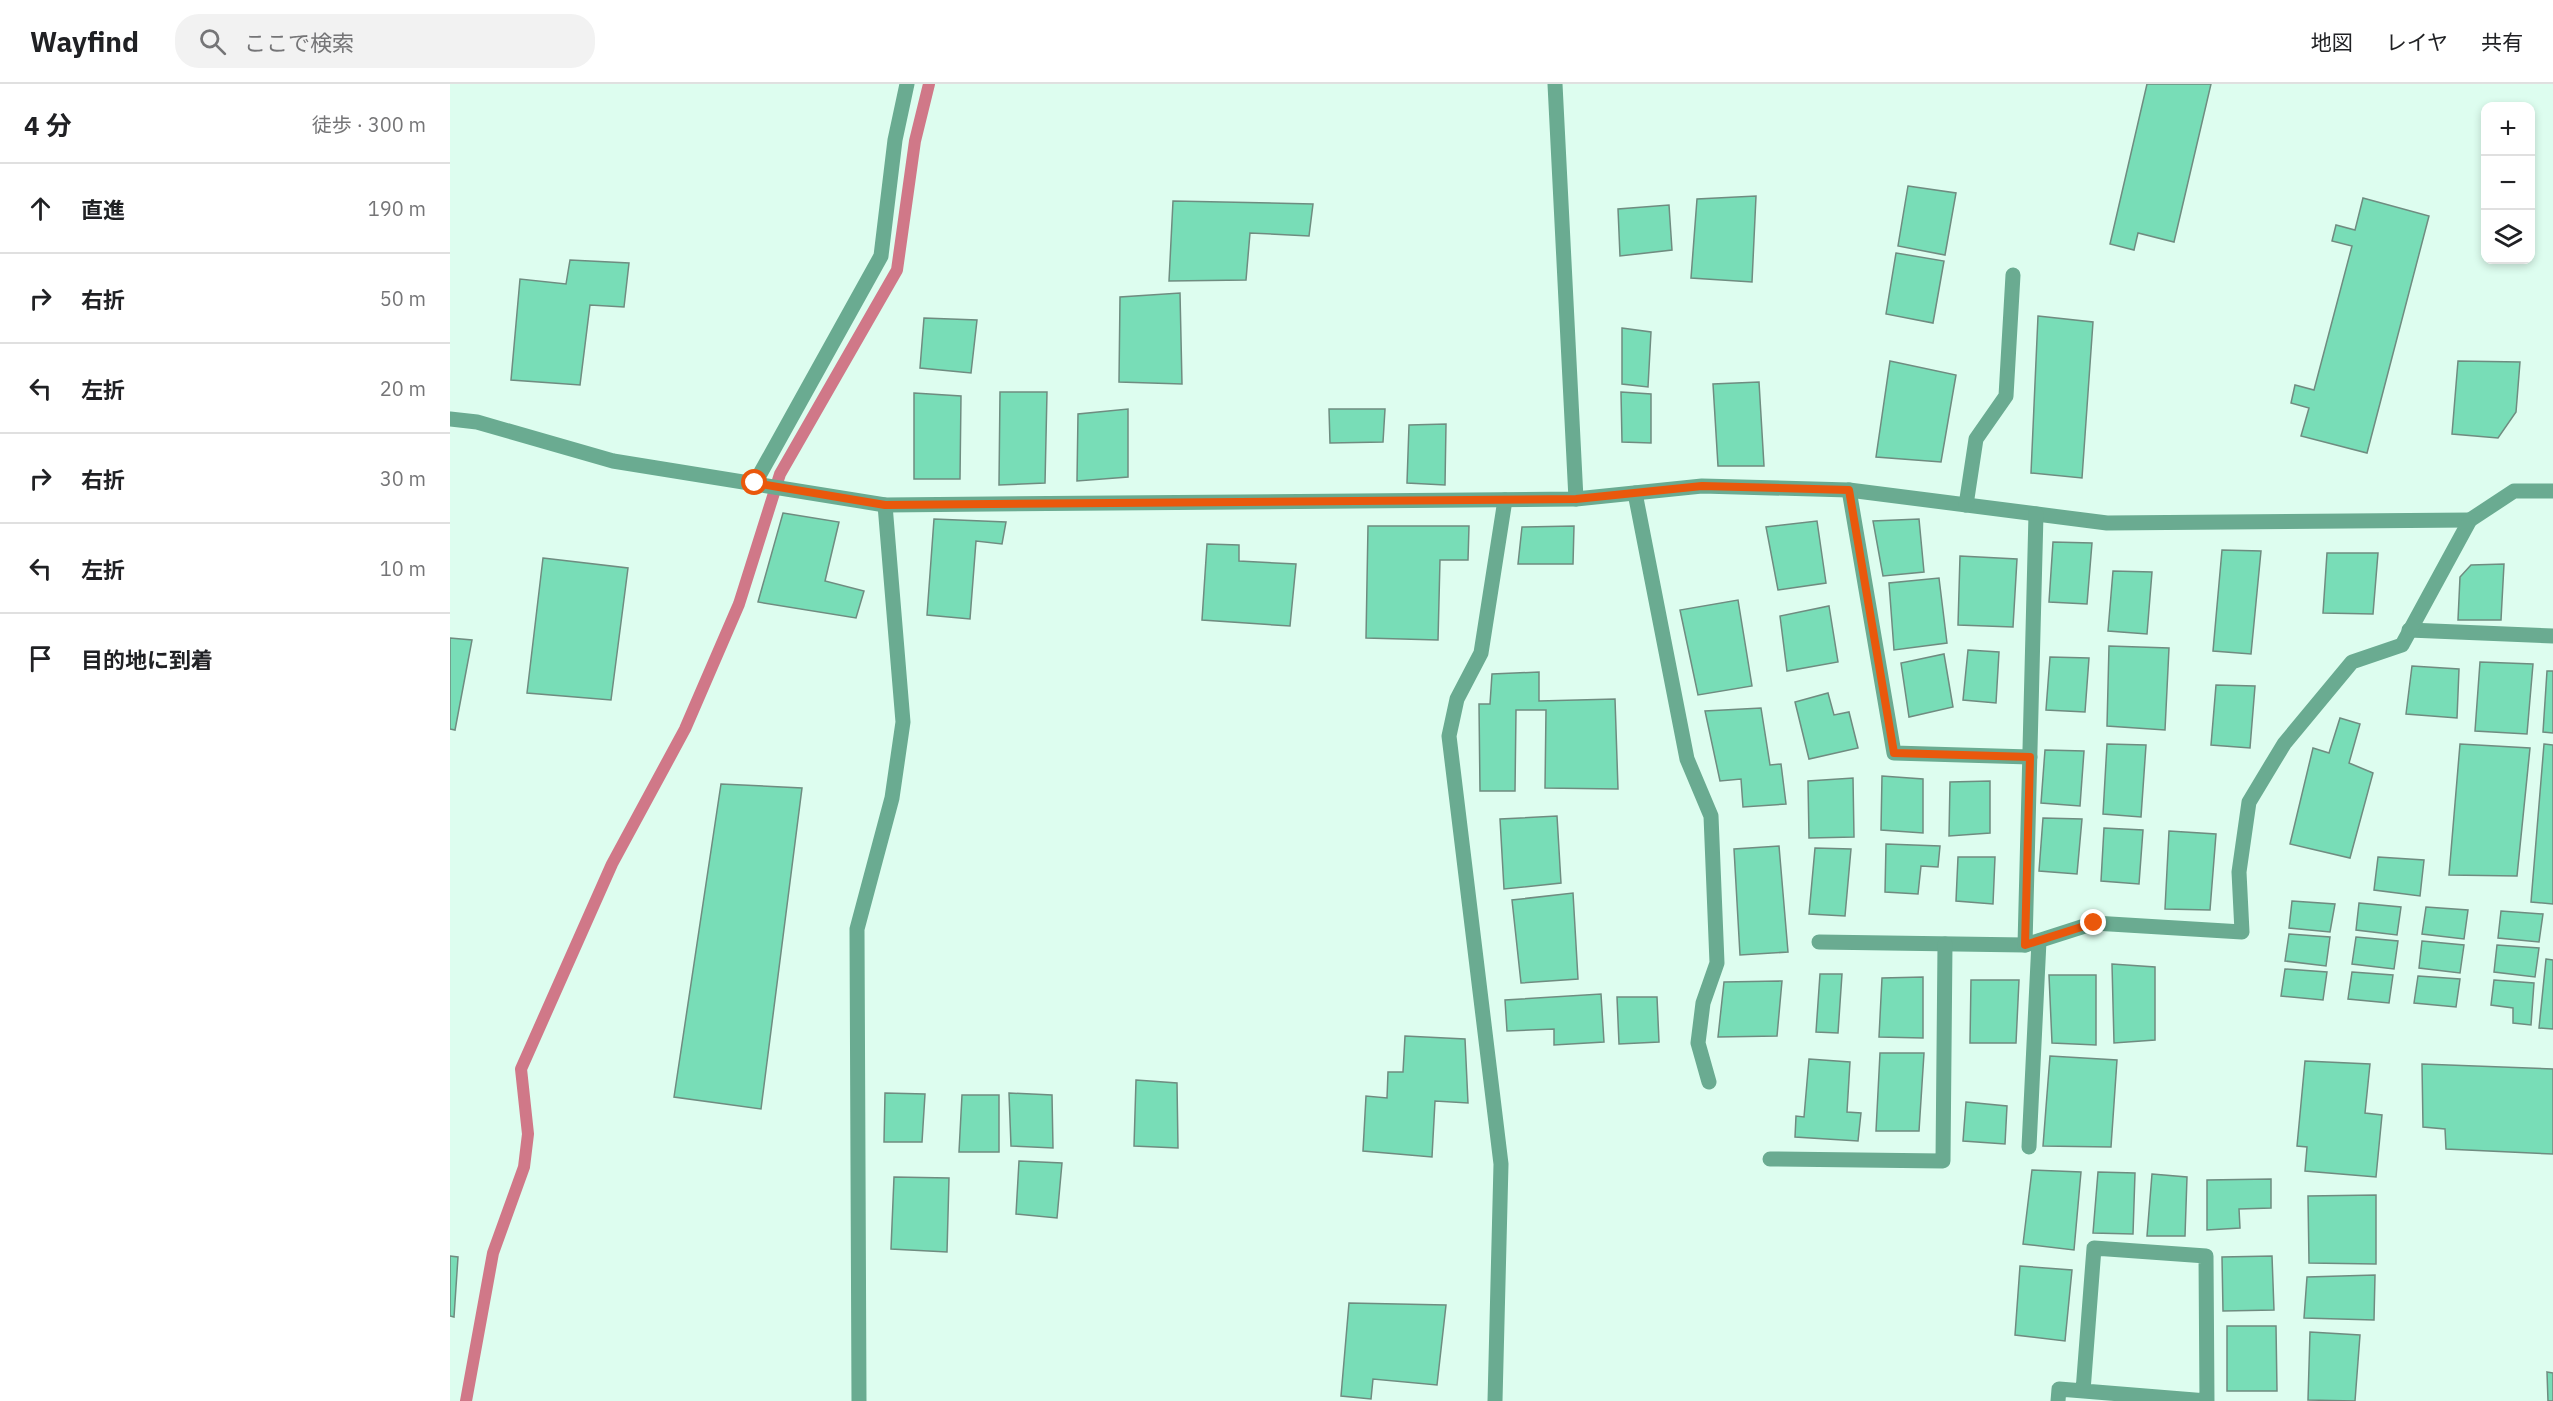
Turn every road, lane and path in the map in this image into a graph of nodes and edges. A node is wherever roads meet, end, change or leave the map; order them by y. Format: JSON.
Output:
{"nodes":[{"id":1,"x":907,"y":84,"type":"edge"},
{"id":2,"x":1555,"y":84,"type":"edge"},
{"id":3,"x":2013,"y":275,"type":"dead end"},
{"id":4,"x":450,"y":419,"type":"edge"},
{"id":5,"x":755,"y":483,"type":"junction"},
{"id":6,"x":1849,"y":490,"type":"junction"},
{"id":7,"x":2553,"y":491,"type":"edge"},
{"id":8,"x":1635,"y":493,"type":"junction"},
{"id":9,"x":1576,"y":499,"type":"junction"},
{"id":10,"x":1505,"y":500,"type":"junction"},
{"id":11,"x":885,"y":505,"type":"junction"},
{"id":12,"x":1966,"y":505,"type":"junction"},
{"id":13,"x":2036,"y":514,"type":"junction"},
{"id":14,"x":2470,"y":520,"type":"junction"},
{"id":15,"x":2409,"y":630,"type":"junction"},
{"id":16,"x":2553,"y":636,"type":"edge"},
{"id":17,"x":2030,"y":757,"type":"junction"},
{"id":18,"x":1819,"y":942,"type":"dead end"},
{"id":19,"x":2032,"y":943,"type":"junction"},
{"id":20,"x":1946,"y":944,"type":"junction"},
{"id":21,"x":1709,"y":1082,"type":"dead end"},
{"id":22,"x":2029,"y":1147,"type":"dead end"},
{"id":23,"x":1770,"y":1159,"type":"dead end"},
{"id":24,"x":2083,"y":1391,"type":"junction"},
{"id":25,"x":860,"y":1401,"type":"edge"},
{"id":26,"x":1495,"y":1401,"type":"edge"},
{"id":27,"x":2058,"y":1401,"type":"edge"}],
"edges":[{"from":1,"to":5,"type":"street"},
{"from":2,"to":9,"type":"street"},
{"from":3,"to":12,"type":"street"},
{"from":4,"to":5,"type":"street"},
{"from":5,"to":11,"type":"street"},
{"from":6,"to":8,"type":"street"},
{"from":6,"to":12,"type":"street"},
{"from":6,"to":17,"type":"street"},
{"from":7,"to":14,"type":"street"},
{"from":8,"to":9,"type":"street"},
{"from":8,"to":21,"type":"street"},
{"from":9,"to":10,"type":"street"},
{"from":10,"to":11,"type":"street"},
{"from":10,"to":26,"type":"street"},
{"from":11,"to":25,"type":"street"},
{"from":12,"to":13,"type":"street"},
{"from":13,"to":14,"type":"street"},
{"from":13,"to":17,"type":"street"},
{"from":14,"to":15,"type":"street"},
{"from":15,"to":16,"type":"street"},
{"from":15,"to":19,"type":"street"},
{"from":17,"to":19,"type":"street"},
{"from":18,"to":20,"type":"street"},
{"from":19,"to":20,"type":"street"},
{"from":19,"to":22,"type":"street"},
{"from":20,"to":23,"type":"street"},
{"from":24,"to":24,"type":"street"},
{"from":24,"to":27,"type":"street"}]}
